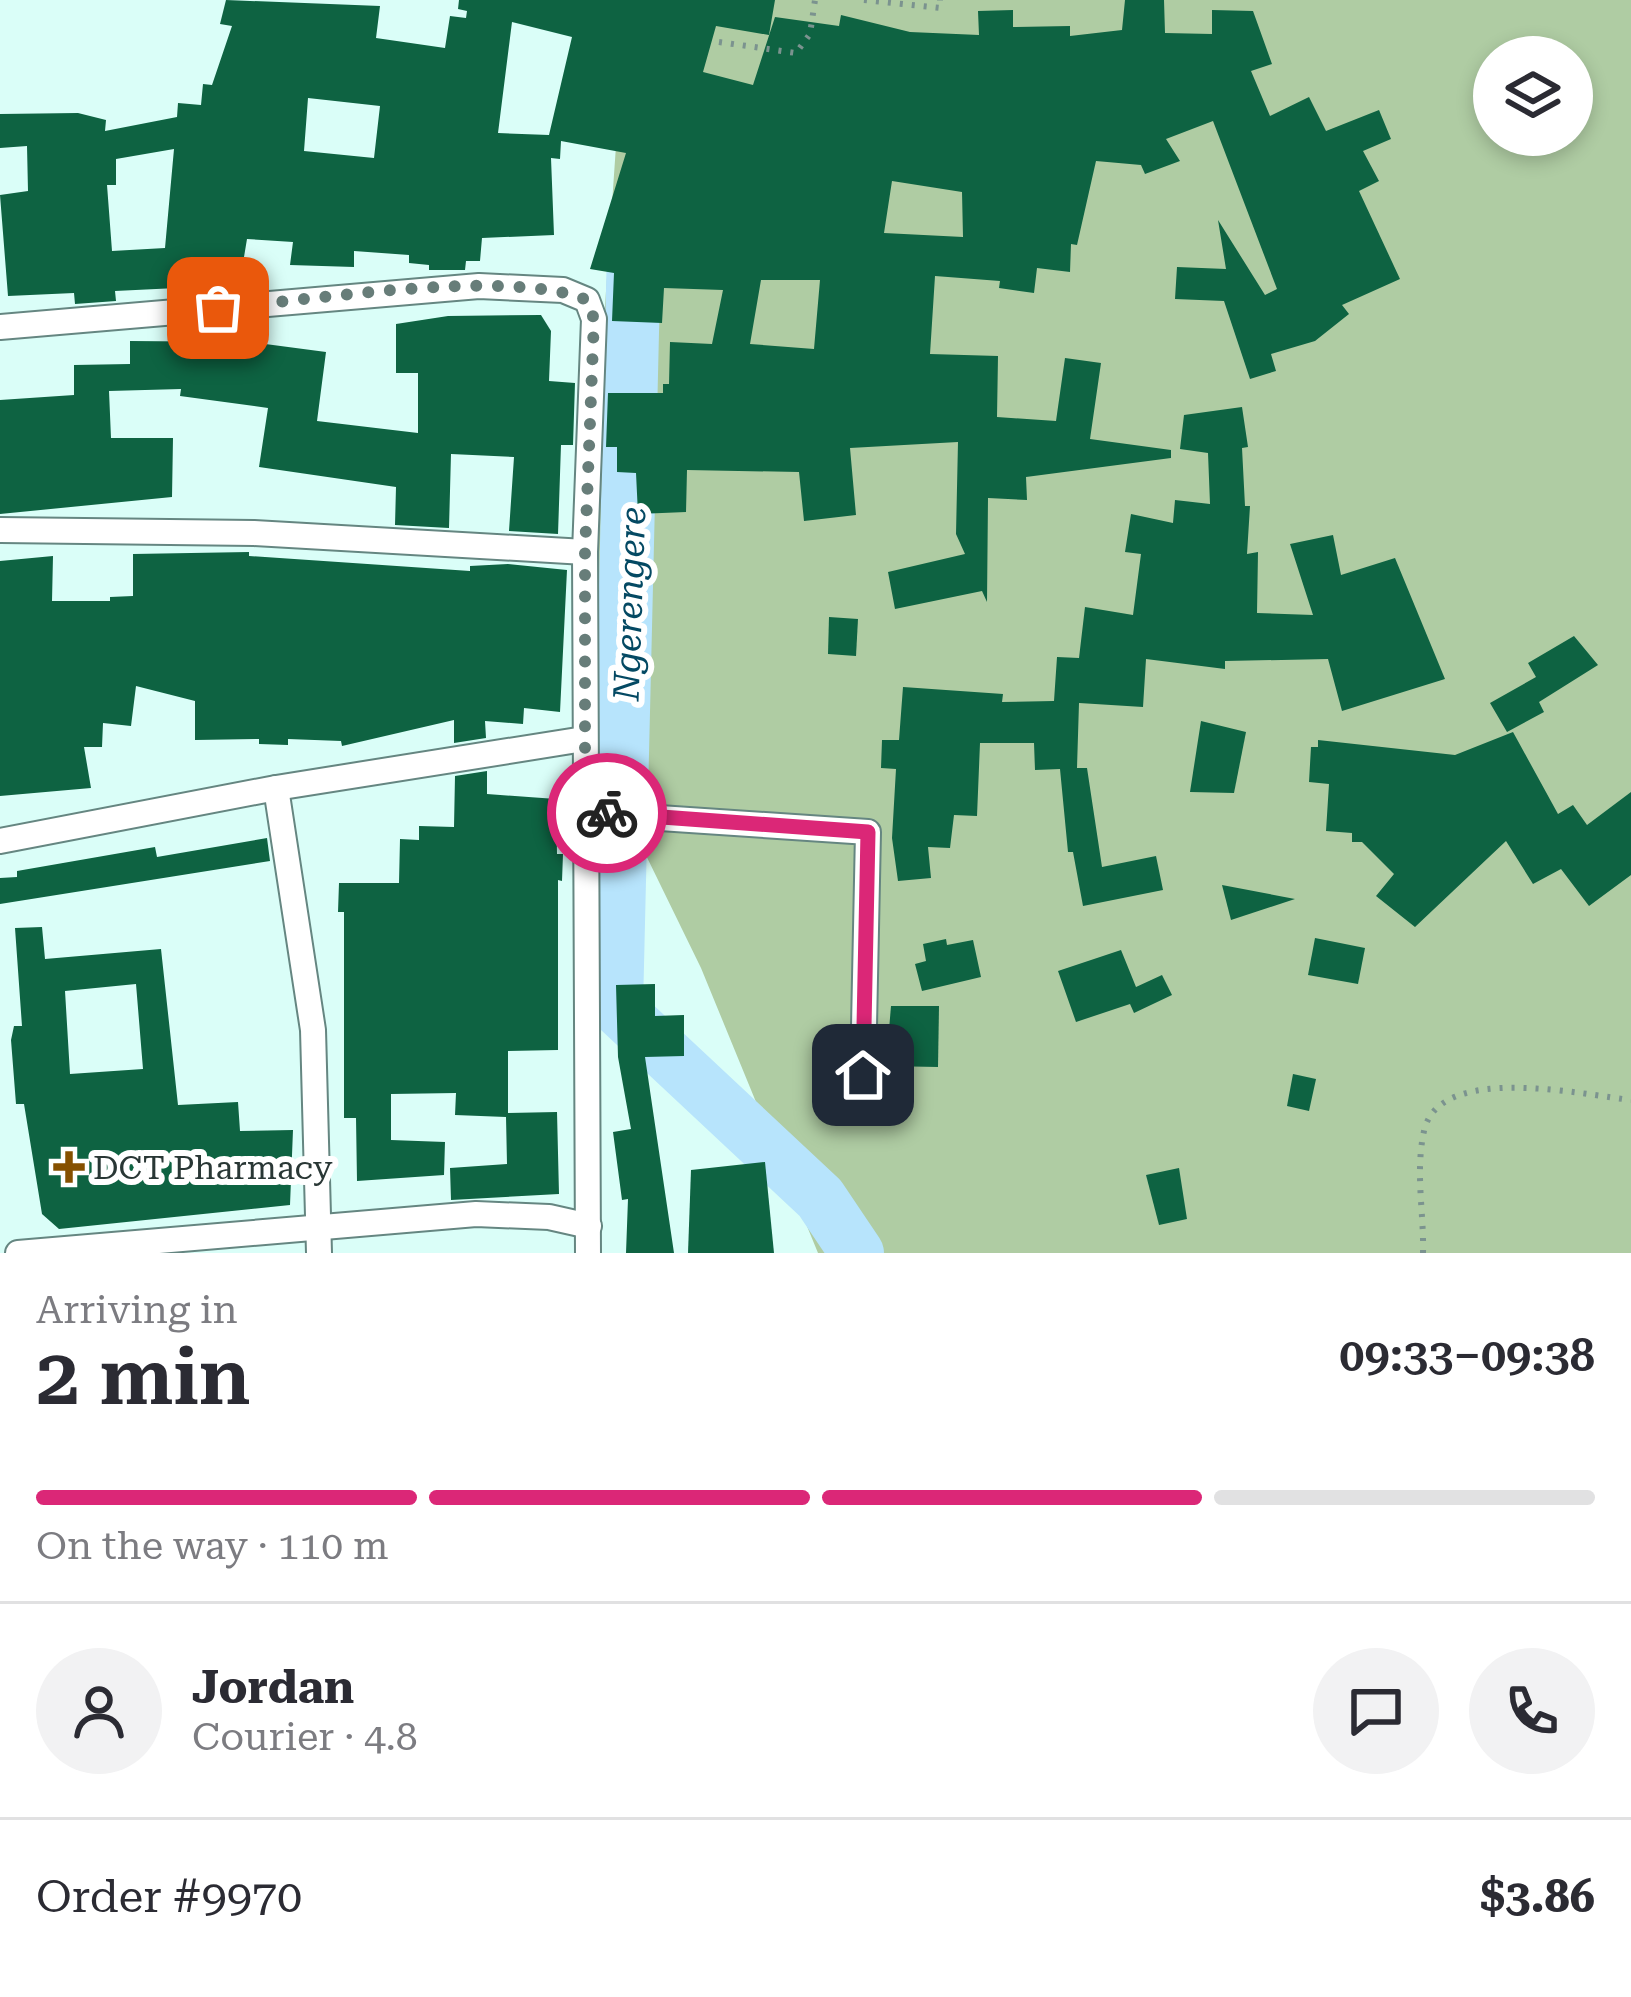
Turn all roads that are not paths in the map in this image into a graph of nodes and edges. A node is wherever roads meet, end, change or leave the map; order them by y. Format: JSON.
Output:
{"nodes":[{"id":1,"x":0,"y":327,"type":"edge"},
{"id":2,"x":0,"y":530,"type":"edge"},
{"id":3,"x":585,"y":552,"type":"junction"},
{"id":4,"x":584,"y":739,"type":"junction"},
{"id":5,"x":275,"y":788,"type":"junction"},
{"id":6,"x":585,"y":813,"type":"junction"},
{"id":7,"x":0,"y":841,"type":"edge"},
{"id":8,"x":863,"y":1075,"type":"dead end"},
{"id":9,"x":318,"y":1224,"type":"junction"},
{"id":10,"x":589,"y":1226,"type":"junction"},
{"id":11,"x":18,"y":1253,"type":"edge"},
{"id":12,"x":319,"y":1253,"type":"edge"},
{"id":13,"x":588,"y":1253,"type":"edge"}],
"edges":[{"from":1,"to":3,"type":"street"},
{"from":2,"to":3,"type":"street"},
{"from":3,"to":4,"type":"street"},
{"from":4,"to":5,"type":"street"},
{"from":4,"to":6,"type":"street"},
{"from":5,"to":7,"type":"street"},
{"from":5,"to":9,"type":"street"},
{"from":6,"to":8,"type":"street"},
{"from":6,"to":10,"type":"street"},
{"from":9,"to":10,"type":"street"},
{"from":9,"to":11,"type":"street"},
{"from":9,"to":12,"type":"street"},
{"from":10,"to":13,"type":"street"}]}
